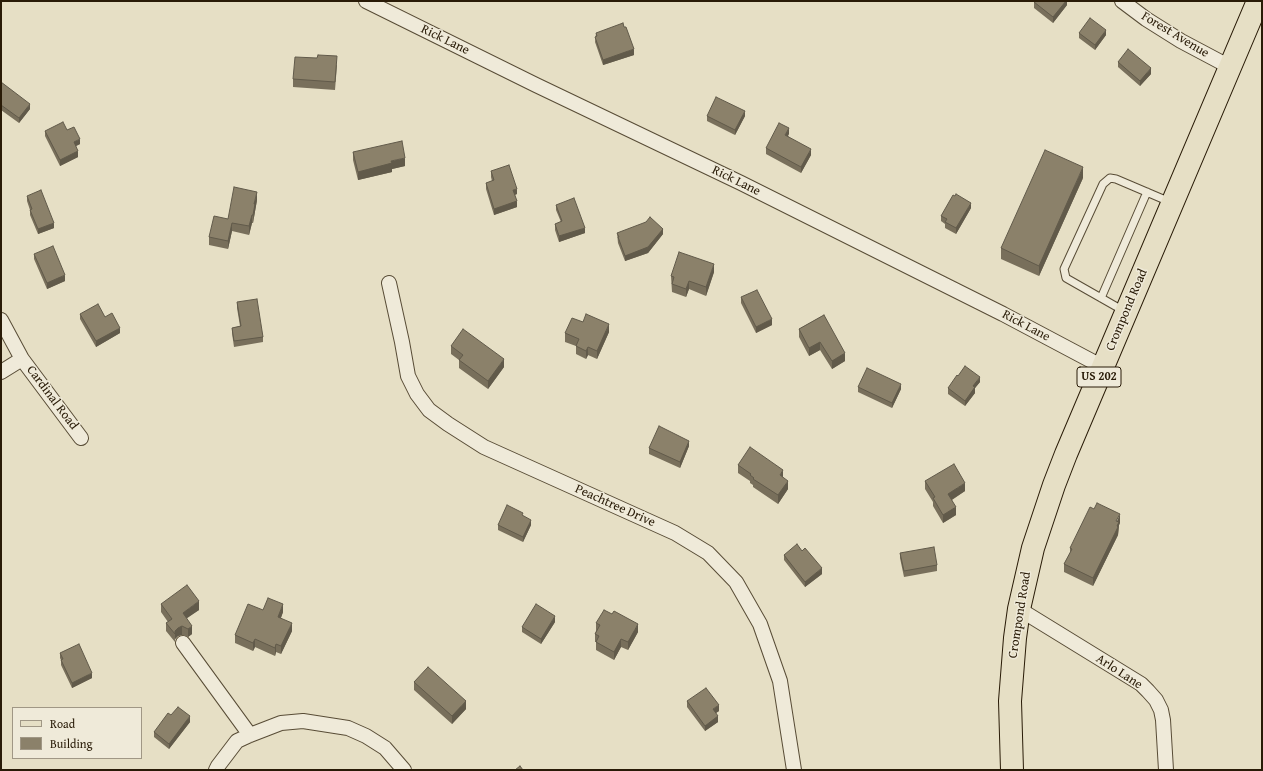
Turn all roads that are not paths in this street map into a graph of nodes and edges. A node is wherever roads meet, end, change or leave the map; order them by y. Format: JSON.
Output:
{"nodes":[{"id":1,"x":366,"y":1,"type":"edge"},
{"id":2,"x":1122,"y":1,"type":"edge"},
{"id":3,"x":1258,"y":1,"type":"edge"},
{"id":4,"x":1230,"y":67,"type":"junction"},
{"id":5,"x":1147,"y":192,"type":"junction"},
{"id":6,"x":1172,"y":203,"type":"junction"},
{"id":7,"x":389,"y":283,"type":"dead end"},
{"id":8,"x":1100,"y":298,"type":"junction"},
{"id":9,"x":1126,"y":312,"type":"junction"},
{"id":10,"x":1,"y":320,"type":"edge"},
{"id":11,"x":22,"y":359,"type":"junction"},
{"id":12,"x":1103,"y":367,"type":"junction"},
{"id":13,"x":1,"y":372,"type":"edge"},
{"id":14,"x":82,"y":438,"type":"dead end"},
{"id":15,"x":1019,"y":609,"type":"junction"},
{"id":16,"x":182,"y":643,"type":"dead end"},
{"id":17,"x":250,"y":735,"type":"junction"},
{"id":18,"x":216,"y":770,"type":"edge"},
{"id":19,"x":404,"y":770,"type":"edge"},
{"id":20,"x":794,"y":770,"type":"edge"},
{"id":21,"x":1012,"y":770,"type":"edge"},
{"id":22,"x":1166,"y":770,"type":"edge"}],
"edges":[{"from":1,"to":12,"type":"street","name":"Rick Lane"},
{"from":2,"to":4,"type":"street","name":"Forest Avenue"},
{"from":3,"to":4,"type":"main road","name":"Crompond Road","number":"US 202"},
{"from":4,"to":6,"type":"main road","name":"Crompond Road","number":"US 202"},
{"from":5,"to":6,"type":"lane"},
{"from":5,"to":8,"type":"lane"},
{"from":5,"to":8,"type":"lane"},
{"from":6,"to":9,"type":"main road","name":"Crompond Road","number":"US 202"},
{"from":7,"to":20,"type":"street","name":"Peachtree Drive"},
{"from":8,"to":9,"type":"lane"},
{"from":9,"to":12,"type":"main road","name":"Crompond Road","number":"US 202"},
{"from":10,"to":11,"type":"street","name":"Cardinal Road"},
{"from":11,"to":13,"type":"street"},
{"from":11,"to":14,"type":"street","name":"Cardinal Road"},
{"from":12,"to":15,"type":"main road","name":"Crompond Road","number":"US 202"},
{"from":15,"to":21,"type":"main road","name":"Crompond Road","number":"US 202"},
{"from":15,"to":22,"type":"street","name":"Arlo Lane"},
{"from":16,"to":17,"type":"street"},
{"from":17,"to":18,"type":"street"},
{"from":17,"to":19,"type":"street"}]}
